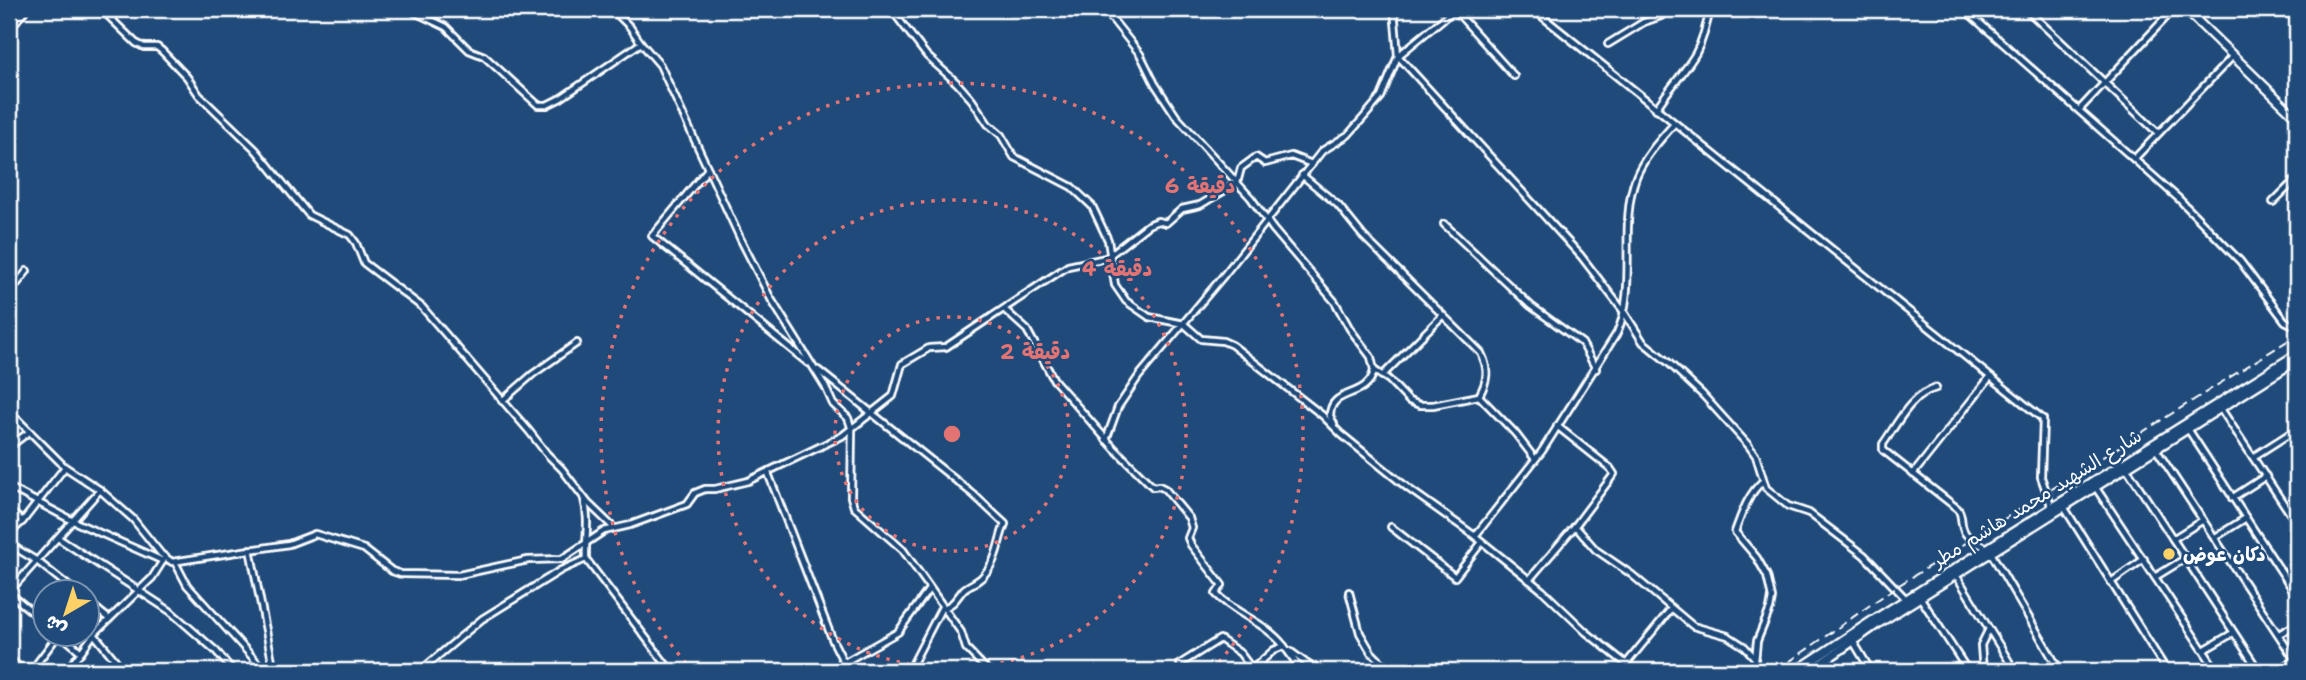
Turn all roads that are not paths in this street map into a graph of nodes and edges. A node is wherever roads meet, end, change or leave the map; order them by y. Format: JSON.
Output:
{"nodes":[{"id":1,"x":25,"y":9,"type":"edge"},
{"id":2,"x":101,"y":9,"type":"edge"},
{"id":3,"x":408,"y":9,"type":"edge"},
{"id":4,"x":612,"y":9,"type":"edge"},
{"id":5,"x":891,"y":9,"type":"edge"},
{"id":6,"x":1104,"y":9,"type":"edge"},
{"id":7,"x":1394,"y":9,"type":"edge"},
{"id":8,"x":1442,"y":9,"type":"edge"},
{"id":9,"x":1455,"y":9,"type":"edge"},
{"id":10,"x":1533,"y":9,"type":"edge"},
{"id":11,"x":1667,"y":9,"type":"edge"},
{"id":12,"x":1710,"y":9,"type":"edge"},
{"id":13,"x":1964,"y":9,"type":"edge"},
{"id":14,"x":2026,"y":9,"type":"edge"},
{"id":15,"x":2174,"y":9,"type":"edge"},
{"id":16,"x":2185,"y":9,"type":"edge"},
{"id":17,"x":9,"y":28,"type":"edge"},
{"id":18,"x":640,"y":43,"type":"junction"},
{"id":19,"x":1608,"y":44,"type":"dead end"},
{"id":20,"x":1398,"y":56,"type":"junction"},
{"id":21,"x":2233,"y":56,"type":"junction"},
{"id":22,"x":1514,"y":76,"type":"dead end"},
{"id":23,"x":2105,"y":83,"type":"junction"},
{"id":24,"x":1656,"y":109,"type":"junction"},
{"id":25,"x":2079,"y":110,"type":"junction"},
{"id":26,"x":2297,"y":118,"type":"edge"},
{"id":27,"x":1674,"y":124,"type":"junction"},
{"id":28,"x":2158,"y":133,"type":"junction"},
{"id":29,"x":2134,"y":159,"type":"junction"},
{"id":30,"x":1312,"y":163,"type":"junction"},
{"id":31,"x":708,"y":168,"type":"junction"},
{"id":32,"x":1302,"y":175,"type":"junction"},
{"id":33,"x":2297,"y":178,"type":"edge"},
{"id":34,"x":1237,"y":183,"type":"junction"},
{"id":35,"x":2273,"y":202,"type":"dead end"},
{"id":36,"x":1266,"y":219,"type":"junction"},
{"id":37,"x":1444,"y":224,"type":"dead end"},
{"id":38,"x":1110,"y":254,"type":"junction"},
{"id":39,"x":27,"y":271,"type":"dead end"},
{"id":40,"x":9,"y":294,"type":"edge"},
{"id":41,"x":1004,"y":310,"type":"junction"},
{"id":42,"x":1624,"y":312,"type":"junction"},
{"id":43,"x":1442,"y":316,"type":"junction"},
{"id":44,"x":1184,"y":324,"type":"junction"},
{"id":45,"x":2297,"y":324,"type":"edge"},
{"id":46,"x":577,"y":343,"type":"dead end"},
{"id":47,"x":2297,"y":354,"type":"edge"},
{"id":48,"x":2297,"y":360,"type":"edge"},
{"id":49,"x":813,"y":367,"type":"junction"},
{"id":50,"x":1596,"y":369,"type":"junction"},
{"id":51,"x":1374,"y":370,"type":"junction"},
{"id":52,"x":1382,"y":376,"type":"junction"},
{"id":53,"x":1990,"y":377,"type":"junction"},
{"id":54,"x":1936,"y":388,"type":"dead end"},
{"id":55,"x":1479,"y":396,"type":"junction"},
{"id":56,"x":502,"y":401,"type":"junction"},
{"id":57,"x":2221,"y":409,"type":"junction"},
{"id":58,"x":9,"y":411,"type":"edge"},
{"id":59,"x":874,"y":412,"type":"junction"},
{"id":60,"x":1557,"y":426,"type":"junction"},
{"id":61,"x":2188,"y":429,"type":"junction"},
{"id":62,"x":2297,"y":429,"type":"edge"},
{"id":63,"x":852,"y":430,"type":"junction"},
{"id":64,"x":29,"y":432,"type":"junction"},
{"id":65,"x":1341,"y":434,"type":"junction"},
{"id":66,"x":2289,"y":434,"type":"junction"},
{"id":67,"x":1107,"y":440,"type":"junction"},
{"id":68,"x":9,"y":447,"type":"edge"},
{"id":69,"x":2297,"y":447,"type":"edge"},
{"id":70,"x":2156,"y":449,"type":"junction"},
{"id":71,"x":2253,"y":457,"type":"junction"},
{"id":72,"x":1535,"y":459,"type":"junction"},
{"id":73,"x":65,"y":467,"type":"junction"},
{"id":74,"x":2126,"y":467,"type":"junction"},
{"id":75,"x":768,"y":472,"type":"junction"},
{"id":76,"x":1913,"y":474,"type":"junction"},
{"id":77,"x":2266,"y":476,"type":"junction"},
{"id":78,"x":1763,"y":481,"type":"junction"},
{"id":79,"x":2094,"y":485,"type":"junction"},
{"id":80,"x":9,"y":488,"type":"edge"},
{"id":81,"x":100,"y":490,"type":"junction"},
{"id":82,"x":583,"y":496,"type":"junction"},
{"id":83,"x":2232,"y":498,"type":"junction"},
{"id":84,"x":37,"y":502,"type":"junction"},
{"id":85,"x":2064,"y":507,"type":"junction"},
{"id":86,"x":2052,"y":508,"type":"junction"},
{"id":87,"x":9,"y":511,"type":"edge"},
{"id":88,"x":2246,"y":518,"type":"junction"},
{"id":89,"x":2203,"y":520,"type":"junction"},
{"id":90,"x":23,"y":521,"type":"junction"},
{"id":91,"x":73,"y":521,"type":"junction"},
{"id":92,"x":2297,"y":524,"type":"edge"},
{"id":93,"x":1575,"y":526,"type":"junction"},
{"id":94,"x":1391,"y":527,"type":"dead end"},
{"id":95,"x":614,"y":528,"type":"junction"},
{"id":96,"x":9,"y":534,"type":"edge"},
{"id":97,"x":1475,"y":536,"type":"junction"},
{"id":98,"x":58,"y":538,"type":"junction"},
{"id":99,"x":2214,"y":538,"type":"junction"},
{"id":100,"x":2173,"y":539,"type":"junction"},
{"id":101,"x":1482,"y":542,"type":"junction"},
{"id":102,"x":9,"y":544,"type":"edge"},
{"id":103,"x":585,"y":544,"type":"junction"},
{"id":104,"x":250,"y":548,"type":"junction"},
{"id":105,"x":1989,"y":551,"type":"junction"},
{"id":106,"x":2186,"y":558,"type":"junction"},
{"id":107,"x":164,"y":559,"type":"junction"},
{"id":108,"x":586,"y":559,"type":"junction"},
{"id":109,"x":2144,"y":559,"type":"junction"},
{"id":110,"x":37,"y":561,"type":"junction"},
{"id":111,"x":175,"y":562,"type":"junction"},
{"id":112,"x":1956,"y":575,"type":"junction"},
{"id":113,"x":2155,"y":577,"type":"junction"},
{"id":114,"x":58,"y":578,"type":"edge"},
{"id":115,"x":1529,"y":580,"type":"junction"},
{"id":116,"x":2111,"y":582,"type":"junction"},
{"id":117,"x":929,"y":589,"type":"junction"},
{"id":118,"x":9,"y":592,"type":"edge"},
{"id":119,"x":139,"y":592,"type":"junction"},
{"id":120,"x":1349,"y":592,"type":"dead end"},
{"id":121,"x":2297,"y":596,"type":"edge"},
{"id":122,"x":1920,"y":597,"type":"junction"},
{"id":123,"x":1906,"y":599,"type":"junction"},
{"id":124,"x":943,"y":607,"type":"junction"},
{"id":125,"x":1671,"y":609,"type":"junction"},
{"id":126,"x":32,"y":611,"type":"edge"},
{"id":127,"x":102,"y":614,"type":"edge"},
{"id":128,"x":109,"y":620,"type":"junction"},
{"id":129,"x":2297,"y":624,"type":"edge"},
{"id":130,"x":102,"y":627,"type":"edge"},
{"id":131,"x":1989,"y":629,"type":"junction"},
{"id":132,"x":2234,"y":633,"type":"junction"},
{"id":133,"x":2279,"y":634,"type":"junction"},
{"id":134,"x":1853,"y":640,"type":"junction"},
{"id":135,"x":102,"y":644,"type":"edge"},
{"id":136,"x":1285,"y":647,"type":"junction"},
{"id":137,"x":49,"y":648,"type":"edge"},
{"id":138,"x":76,"y":648,"type":"edge"},
{"id":139,"x":82,"y":648,"type":"edge"},
{"id":140,"x":2204,"y":650,"type":"junction"},
{"id":141,"x":80,"y":651,"type":"junction"},
{"id":142,"x":1754,"y":657,"type":"junction"},
{"id":143,"x":9,"y":658,"type":"edge"},
{"id":144,"x":2296,"y":661,"type":"edge"},
{"id":145,"x":845,"y":662,"type":"junction"},
{"id":146,"x":72,"y":663,"type":"junction"},
{"id":147,"x":1180,"y":664,"type":"dead end"},
{"id":148,"x":1626,"y":664,"type":"junction"},
{"id":149,"x":424,"y":670,"type":"edge"},
{"id":150,"x":1251,"y":670,"type":"edge"},
{"id":151,"x":23,"y":671,"type":"edge"},
{"id":152,"x":31,"y":671,"type":"edge"},
{"id":153,"x":66,"y":671,"type":"edge"},
{"id":154,"x":82,"y":671,"type":"edge"},
{"id":155,"x":124,"y":671,"type":"edge"},
{"id":156,"x":233,"y":671,"type":"edge"},
{"id":157,"x":265,"y":671,"type":"edge"},
{"id":158,"x":274,"y":671,"type":"edge"},
{"id":159,"x":671,"y":671,"type":"edge"},
{"id":160,"x":853,"y":671,"type":"edge"},
{"id":161,"x":909,"y":671,"type":"edge"},
{"id":162,"x":988,"y":671,"type":"edge"},
{"id":163,"x":1302,"y":671,"type":"edge"},
{"id":164,"x":1317,"y":671,"type":"edge"},
{"id":165,"x":1390,"y":671,"type":"edge"},
{"id":166,"x":1635,"y":671,"type":"edge"},
{"id":167,"x":1754,"y":671,"type":"edge"},
{"id":168,"x":1796,"y":671,"type":"edge"},
{"id":169,"x":1810,"y":671,"type":"edge"},
{"id":170,"x":1871,"y":671,"type":"edge"},
{"id":171,"x":1968,"y":671,"type":"edge"},
{"id":172,"x":1983,"y":671,"type":"edge"},
{"id":173,"x":2015,"y":671,"type":"edge"},
{"id":174,"x":2060,"y":671,"type":"edge"},
{"id":175,"x":2167,"y":671,"type":"edge"},
{"id":176,"x":2217,"y":671,"type":"edge"},
{"id":177,"x":2259,"y":671,"type":"edge"},
{"id":178,"x":2277,"y":671,"type":"edge"}],
"edges":[{"from":1,"to":17,"type":"main road"},
{"from":2,"to":56,"type":"street"},
{"from":3,"to":18,"type":"street"},
{"from":4,"to":18,"type":"street"},
{"from":5,"to":38,"type":"street"},
{"from":6,"to":34,"type":"street"},
{"from":7,"to":20,"type":"street"},
{"from":8,"to":9,"type":"street"},
{"from":9,"to":20,"type":"street"},
{"from":9,"to":22,"type":"street"},
{"from":10,"to":24,"type":"street"},
{"from":11,"to":19,"type":"street"},
{"from":12,"to":24,"type":"street"},
{"from":13,"to":25,"type":"street"},
{"from":14,"to":23,"type":"street"},
{"from":15,"to":23,"type":"street"},
{"from":16,"to":21,"type":"main road"},
{"from":18,"to":31,"type":"street"},
{"from":20,"to":30,"type":"street"},
{"from":20,"to":42,"type":"street"},
{"from":21,"to":26,"type":"main road"},
{"from":21,"to":28,"type":"street"},
{"from":23,"to":25,"type":"street"},
{"from":23,"to":28,"type":"street"},
{"from":24,"to":27,"type":"street"},
{"from":25,"to":29,"type":"street"},
{"from":27,"to":42,"type":"street"},
{"from":27,"to":53,"type":"street"},
{"from":28,"to":29,"type":"street"},
{"from":29,"to":45,"type":"street"},
{"from":30,"to":32,"type":"street"},
{"from":30,"to":34,"type":"street"},
{"from":31,"to":49,"type":"street"},
{"from":31,"to":49,"type":"street"},
{"from":32,"to":36,"type":"street"},
{"from":32,"to":43,"type":"street"},
{"from":33,"to":35,"type":"street"},
{"from":34,"to":36,"type":"street"},
{"from":34,"to":38,"type":"street"},
{"from":36,"to":44,"type":"street"},
{"from":36,"to":51,"type":"street"},
{"from":37,"to":50,"type":"street"},
{"from":38,"to":41,"type":"street"},
{"from":38,"to":44,"type":"street"},
{"from":39,"to":40,"type":"street"},
{"from":41,"to":59,"type":"street"},
{"from":41,"to":67,"type":"street"},
{"from":42,"to":50,"type":"street"},
{"from":42,"to":78,"type":"street"},
{"from":43,"to":52,"type":"street"},
{"from":43,"to":55,"type":"street"},
{"from":44,"to":65,"type":"street"},
{"from":44,"to":67,"type":"street"},
{"from":46,"to":56,"type":"street"},
{"from":47,"to":79,"type":"main road","name":"شارع الشهيد محمد هاشم مطر"},
{"from":48,"to":57,"type":"main road","name":"شارع الشهيد محمد هاشم مطر"},
{"from":49,"to":59,"type":"street"},
{"from":49,"to":63,"type":"street"},
{"from":50,"to":60,"type":"street"},
{"from":51,"to":52,"type":"street"},
{"from":51,"to":65,"type":"street"},
{"from":52,"to":55,"type":"street"},
{"from":53,"to":76,"type":"street"},
{"from":53,"to":86,"type":"street"},
{"from":54,"to":76,"type":"street"},
{"from":55,"to":72,"type":"street"},
{"from":56,"to":82,"type":"street"},
{"from":57,"to":61,"type":"main road","name":"شارع الشهيد محمد هاشم مطر"},
{"from":57,"to":71,"type":"street"},
{"from":58,"to":64,"type":"street"},
{"from":59,"to":63,"type":"street"},
{"from":59,"to":124,"type":"street"},
{"from":60,"to":72,"type":"street"},
{"from":60,"to":93,"type":"street"},
{"from":61,"to":70,"type":"main road","name":"شارع الشهيد محمد هاشم مطر"},
{"from":61,"to":83,"type":"street"},
{"from":62,"to":66,"type":"street"},
{"from":63,"to":75,"type":"street"},
{"from":63,"to":117,"type":"street"},
{"from":64,"to":68,"type":"street"},
{"from":64,"to":73,"type":"street"},
{"from":65,"to":97,"type":"street"},
{"from":66,"to":69,"type":"street"},
{"from":66,"to":71,"type":"street"},
{"from":67,"to":136,"type":"street"},
{"from":70,"to":74,"type":"main road","name":"شارع الشهيد محمد هاشم مطر"},
{"from":70,"to":89,"type":"street"},
{"from":71,"to":77,"type":"street"},
{"from":72,"to":97,"type":"street"},
{"from":73,"to":81,"type":"street"},
{"from":73,"to":84,"type":"street"},
{"from":74,"to":79,"type":"main road","name":"شارع الشهيد محمد هاشم مطر"},
{"from":74,"to":100,"type":"street"},
{"from":75,"to":95,"type":"street"},
{"from":75,"to":145,"type":"street"},
{"from":76,"to":105,"type":"street"},
{"from":77,"to":83,"type":"street"},
{"from":77,"to":92,"type":"street"},
{"from":78,"to":123,"type":"street"},
{"from":78,"to":142,"type":"street"},
{"from":79,"to":85,"type":"main road","name":"شارع الشهيد محمد هاشم مطر"},
{"from":79,"to":86,"type":"main road","name":"شارع الشهيد محمد هاشم مطر"},
{"from":79,"to":109,"type":"street"},
{"from":80,"to":84,"type":"street"},
{"from":81,"to":91,"type":"street"},
{"from":81,"to":107,"type":"street"},
{"from":82,"to":95,"type":"street"},
{"from":82,"to":103,"type":"street"},
{"from":83,"to":88,"type":"street"},
{"from":84,"to":90,"type":"street"},
{"from":84,"to":91,"type":"street"},
{"from":85,"to":105,"type":"main road","name":"شارع الشهيد محمد هاشم مطر"},
{"from":85,"to":116,"type":"street"},
{"from":86,"to":105,"type":"main road","name":"شارع الشهيد محمد هاشم مطر"},
{"from":87,"to":90,"type":"street"},
{"from":88,"to":99,"type":"street"},
{"from":88,"to":121,"type":"street"},
{"from":89,"to":99,"type":"street"},
{"from":89,"to":100,"type":"street"},
{"from":90,"to":96,"type":"street"},
{"from":91,"to":98,"type":"street"},
{"from":91,"to":107,"type":"street"},
{"from":93,"to":115,"type":"street"},
{"from":93,"to":125,"type":"street"},
{"from":94,"to":101,"type":"street"},
{"from":95,"to":103,"type":"street"},
{"from":97,"to":101,"type":"street"},
{"from":98,"to":110,"type":"street"},
{"from":98,"to":119,"type":"street"},
{"from":99,"to":133,"type":"street"},
{"from":100,"to":106,"type":"street"},
{"from":101,"to":115,"type":"street"},
{"from":102,"to":110,"type":"street"},
{"from":103,"to":104,"type":"street"},
{"from":103,"to":108,"type":"street"},
{"from":104,"to":111,"type":"street"},
{"from":104,"to":158,"type":"street"},
{"from":105,"to":112,"type":"main road","name":"شارع الشهيد محمد هاشم مطر"},
{"from":105,"to":123,"type":"main road","name":"شارع الشهيد محمد هاشم مطر"},
{"from":105,"to":174,"type":"street"},
{"from":106,"to":113,"type":"street"},
{"from":106,"to":132,"type":"street"},
{"from":107,"to":111,"type":"street"},
{"from":107,"to":119,"type":"street"},
{"from":108,"to":149,"type":"street"},
{"from":108,"to":159,"type":"street"},
{"from":109,"to":113,"type":"street"},
{"from":109,"to":116,"type":"street"},
{"from":110,"to":114,"type":"street"},
{"from":110,"to":118,"type":"street"},
{"from":111,"to":157,"type":"street"},
{"from":112,"to":122,"type":"main road","name":"شارع الشهيد محمد هاشم مطر"},
{"from":112,"to":131,"type":"street"},
{"from":113,"to":140,"type":"street"},
{"from":115,"to":148,"type":"street"},
{"from":116,"to":175,"type":"street"},
{"from":117,"to":124,"type":"street"},
{"from":117,"to":145,"type":"street"},
{"from":118,"to":126,"type":"street"},
{"from":119,"to":128,"type":"street"},
{"from":119,"to":156,"type":"street"},
{"from":120,"to":165,"type":"street"},
{"from":122,"to":134,"type":"main road","name":"شارع الشهيد محمد هاشم مطر"},
{"from":122,"to":171,"type":"street"},
{"from":123,"to":168,"type":"main road","name":"شارع الشهيد محمد هاشم مطر"},
{"from":124,"to":161,"type":"street"},
{"from":124,"to":162,"type":"street"},
{"from":125,"to":142,"type":"street"},
{"from":125,"to":148,"type":"street"},
{"from":127,"to":128,"type":"street"},
{"from":128,"to":130,"type":"street"},
{"from":129,"to":133,"type":"street"},
{"from":131,"to":172,"type":"street"},
{"from":131,"to":173,"type":"street"},
{"from":132,"to":140,"type":"street"},
{"from":132,"to":177,"type":"street"},
{"from":133,"to":144,"type":"street"},
{"from":134,"to":169,"type":"main road","name":"شارع الشهيد محمد هاشم مطر"},
{"from":134,"to":170,"type":"street"},
{"from":135,"to":155,"type":"street"},
{"from":136,"to":150,"type":"street"},
{"from":136,"to":163,"type":"street"},
{"from":136,"to":164,"type":"street"},
{"from":137,"to":152,"type":"street"},
{"from":138,"to":141,"type":"street"},
{"from":139,"to":141,"type":"street"},
{"from":140,"to":176,"type":"street"},
{"from":141,"to":146,"type":"street"},
{"from":142,"to":167,"type":"street"},
{"from":143,"to":151,"type":"street"},
{"from":144,"to":178,"type":"street"},
{"from":145,"to":160,"type":"street"},
{"from":146,"to":153,"type":"street"},
{"from":146,"to":154,"type":"street"},
{"from":147,"to":150,"type":"street"},
{"from":148,"to":166,"type":"street"}]}
